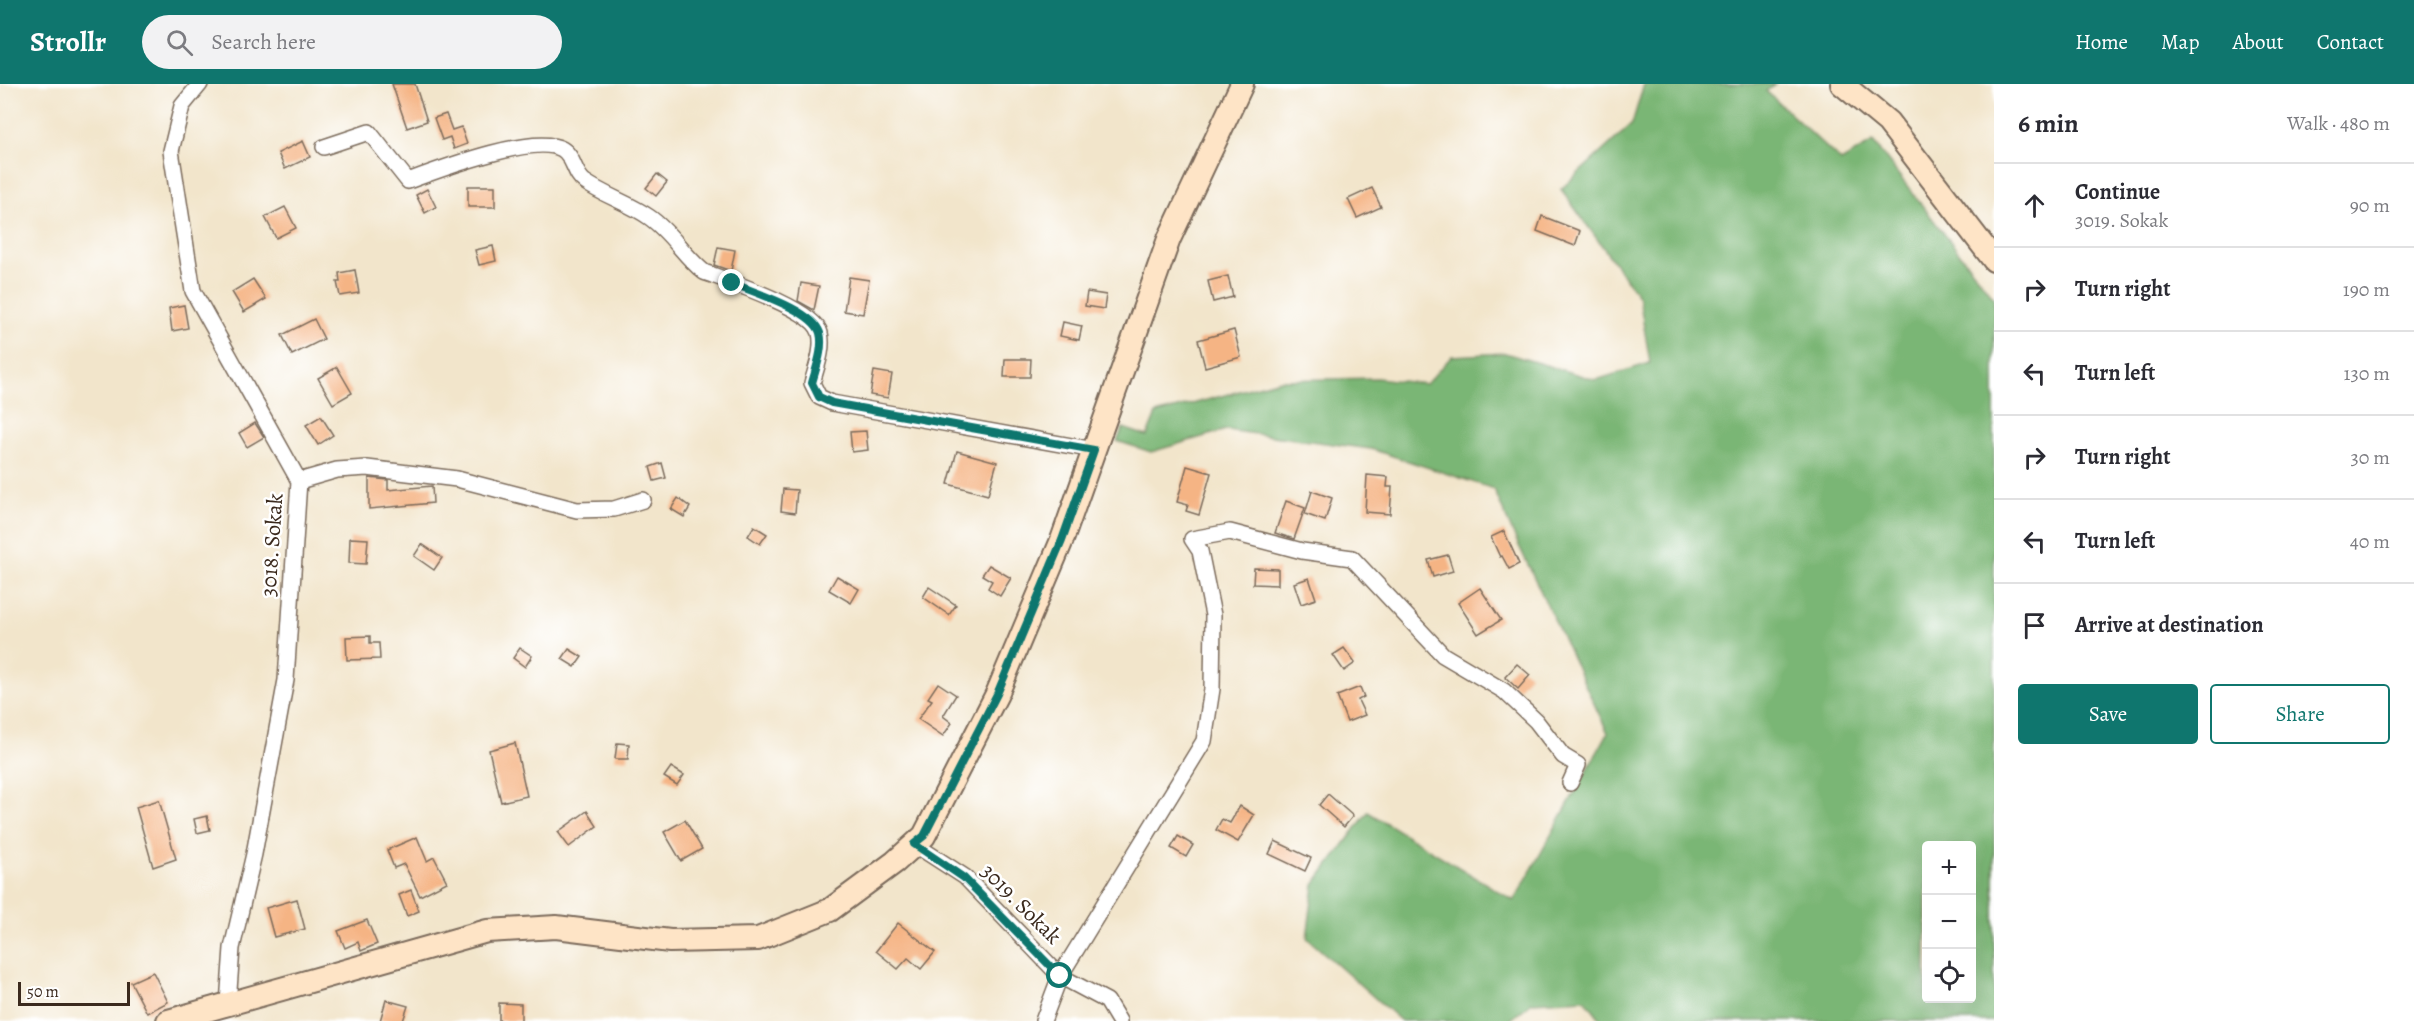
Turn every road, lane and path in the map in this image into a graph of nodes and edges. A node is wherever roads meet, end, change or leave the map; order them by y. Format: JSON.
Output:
{"nodes":[{"id":1,"x":200,"y":84,"type":"edge"},
{"id":2,"x":1242,"y":84,"type":"edge"},
{"id":3,"x":1842,"y":84,"type":"edge"},
{"id":4,"x":324,"y":147,"type":"dead end"},
{"id":5,"x":1994,"y":260,"type":"edge"},
{"id":6,"x":1094,"y":450,"type":"junction"},
{"id":7,"x":299,"y":481,"type":"junction"},
{"id":8,"x":643,"y":500,"type":"dead end"},
{"id":9,"x":1570,"y":783,"type":"dead end"},
{"id":10,"x":914,"y":844,"type":"junction"},
{"id":11,"x":1060,"y":976,"type":"junction"},
{"id":12,"x":228,"y":1004,"type":"junction"},
{"id":13,"x":168,"y":1021,"type":"edge"},
{"id":14,"x":1042,"y":1021,"type":"edge"},
{"id":15,"x":1119,"y":1021,"type":"edge"}],
"edges":[{"from":1,"to":7,"type":"street","name":"3018. Sokak"},
{"from":2,"to":6,"type":"street"},
{"from":3,"to":5,"type":"street"},
{"from":4,"to":6,"type":"street"},
{"from":6,"to":10,"type":"street"},
{"from":7,"to":8,"type":"street"},
{"from":7,"to":12,"type":"street","name":"3018. Sokak"},
{"from":9,"to":11,"type":"street"},
{"from":10,"to":11,"type":"street","name":"3019. Sokak"},
{"from":10,"to":12,"type":"street"},
{"from":11,"to":14,"type":"street"},
{"from":11,"to":15,"type":"street","name":"3019. Sokak"},
{"from":12,"to":13,"type":"street"}]}
